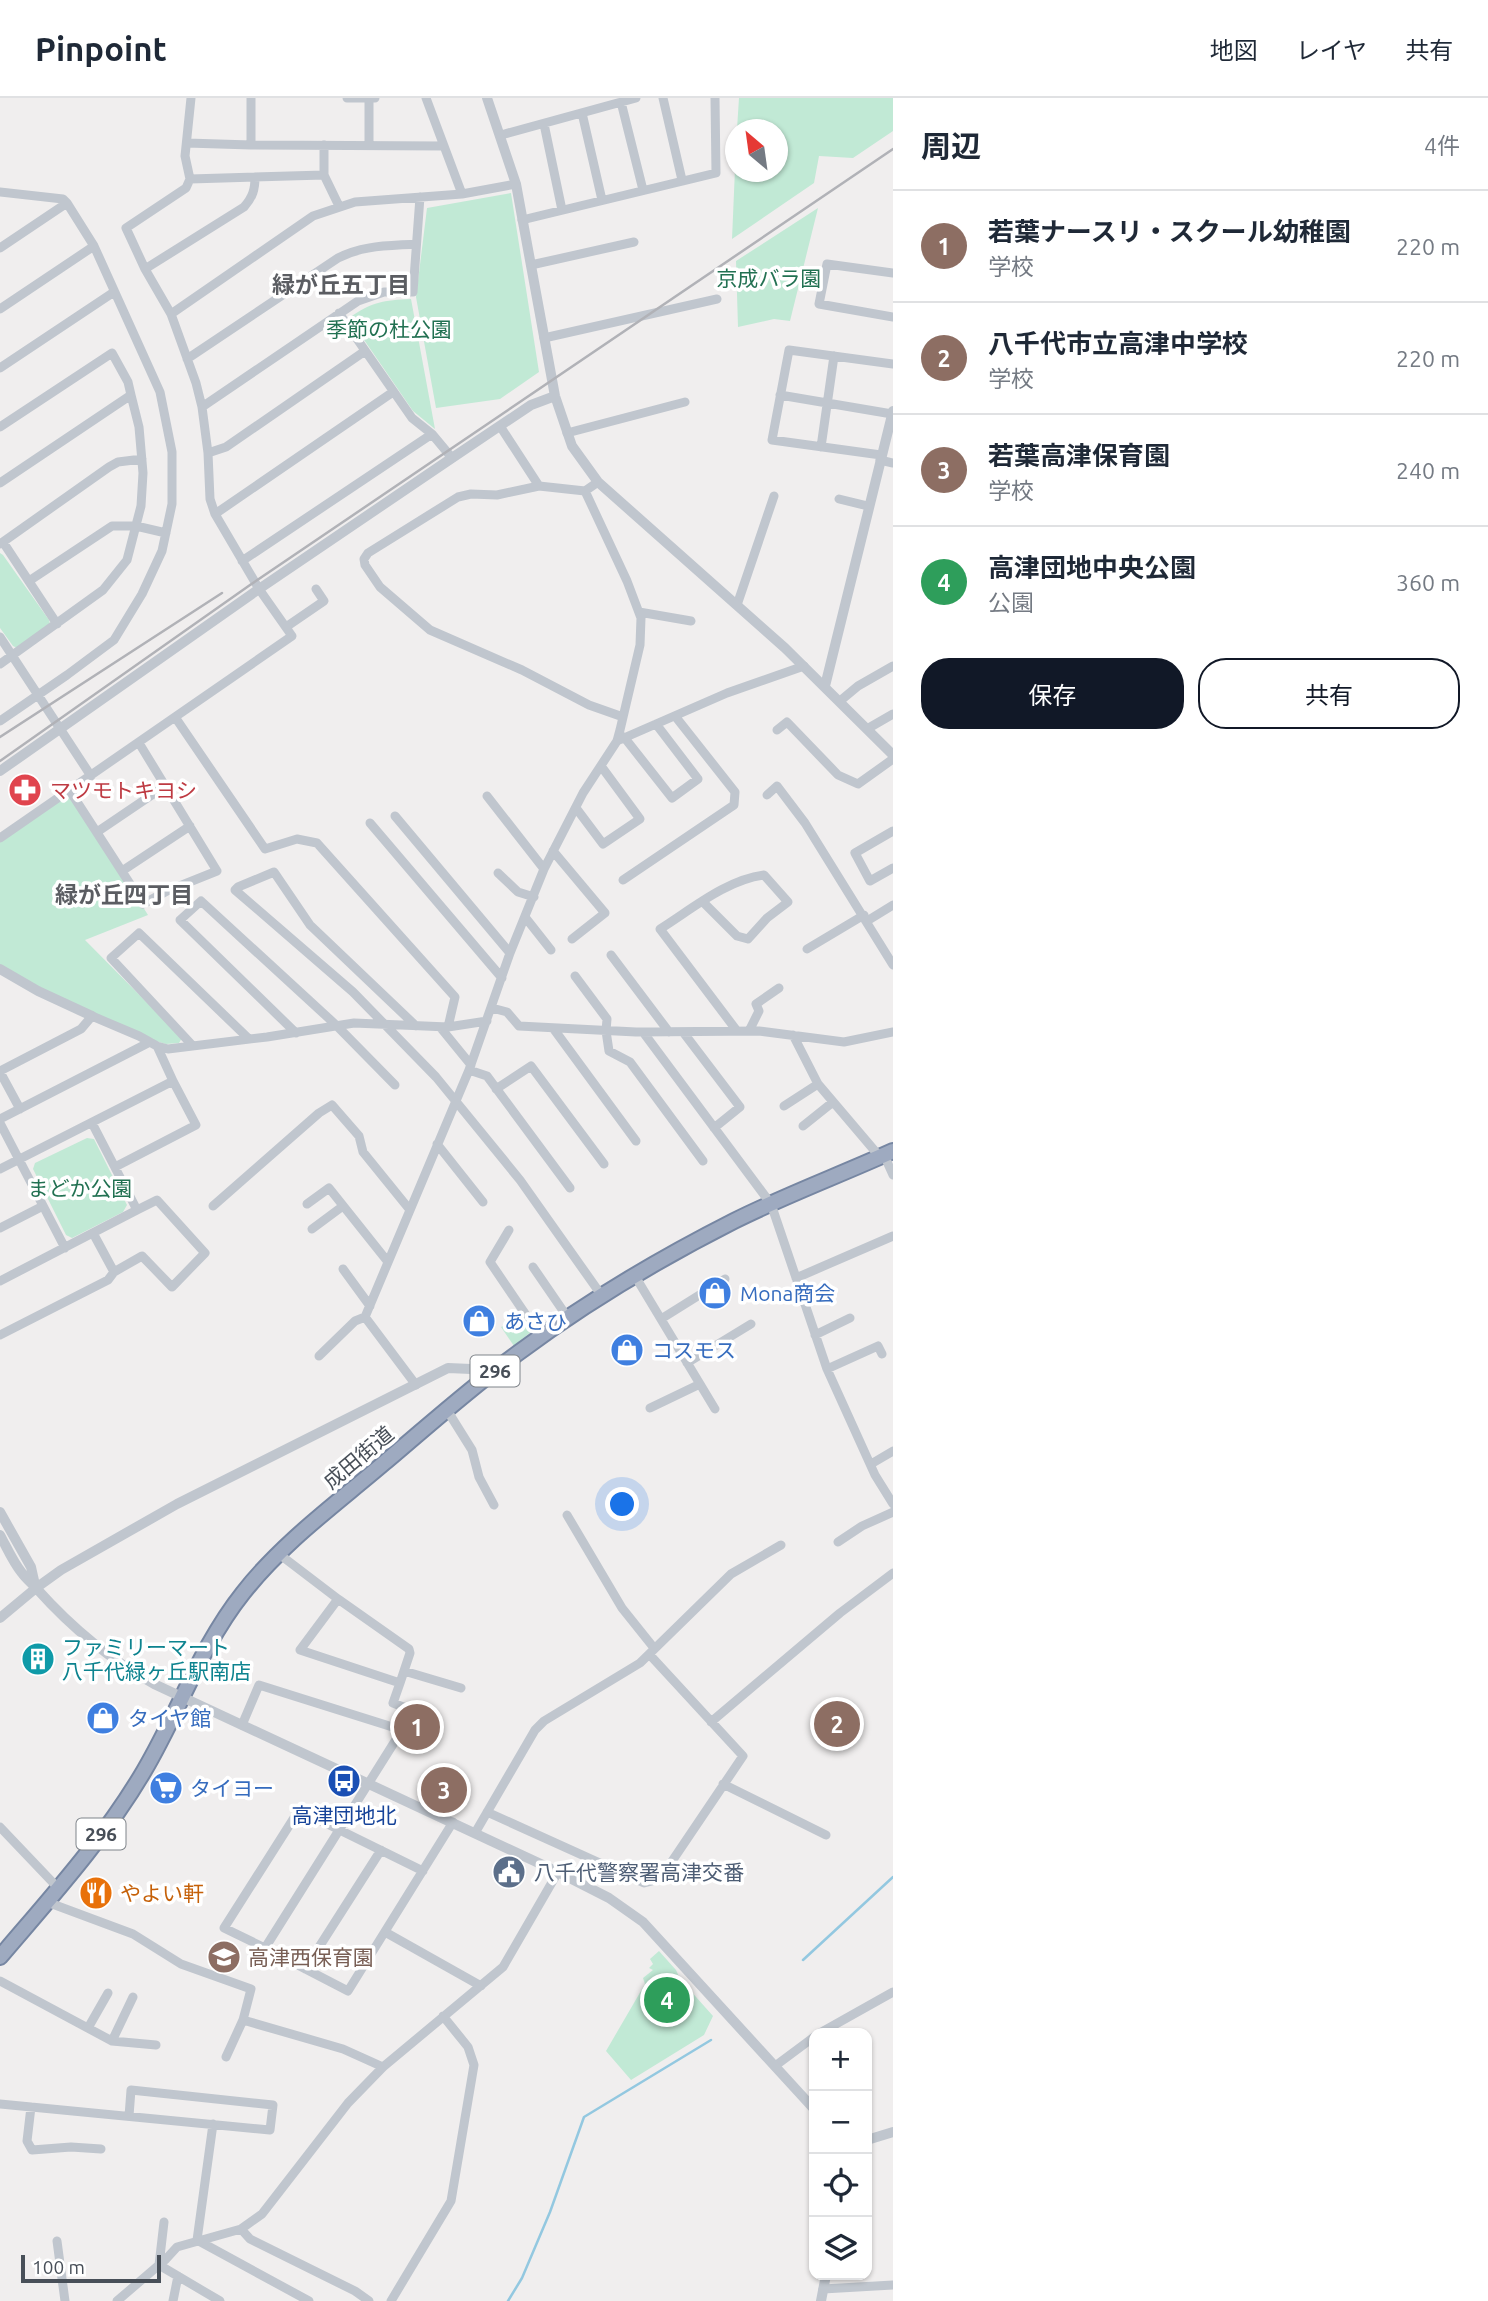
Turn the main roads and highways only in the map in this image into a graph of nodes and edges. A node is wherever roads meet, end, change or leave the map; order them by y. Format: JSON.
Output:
{"nodes":[{"id":1,"x":886,"y":1155,"type":"edge"},
{"id":2,"x":0,"y":1957,"type":"edge"}],
"edges":[{"from":1,"to":2,"type":"highway","name":"成田街道","number":"296"}]}
